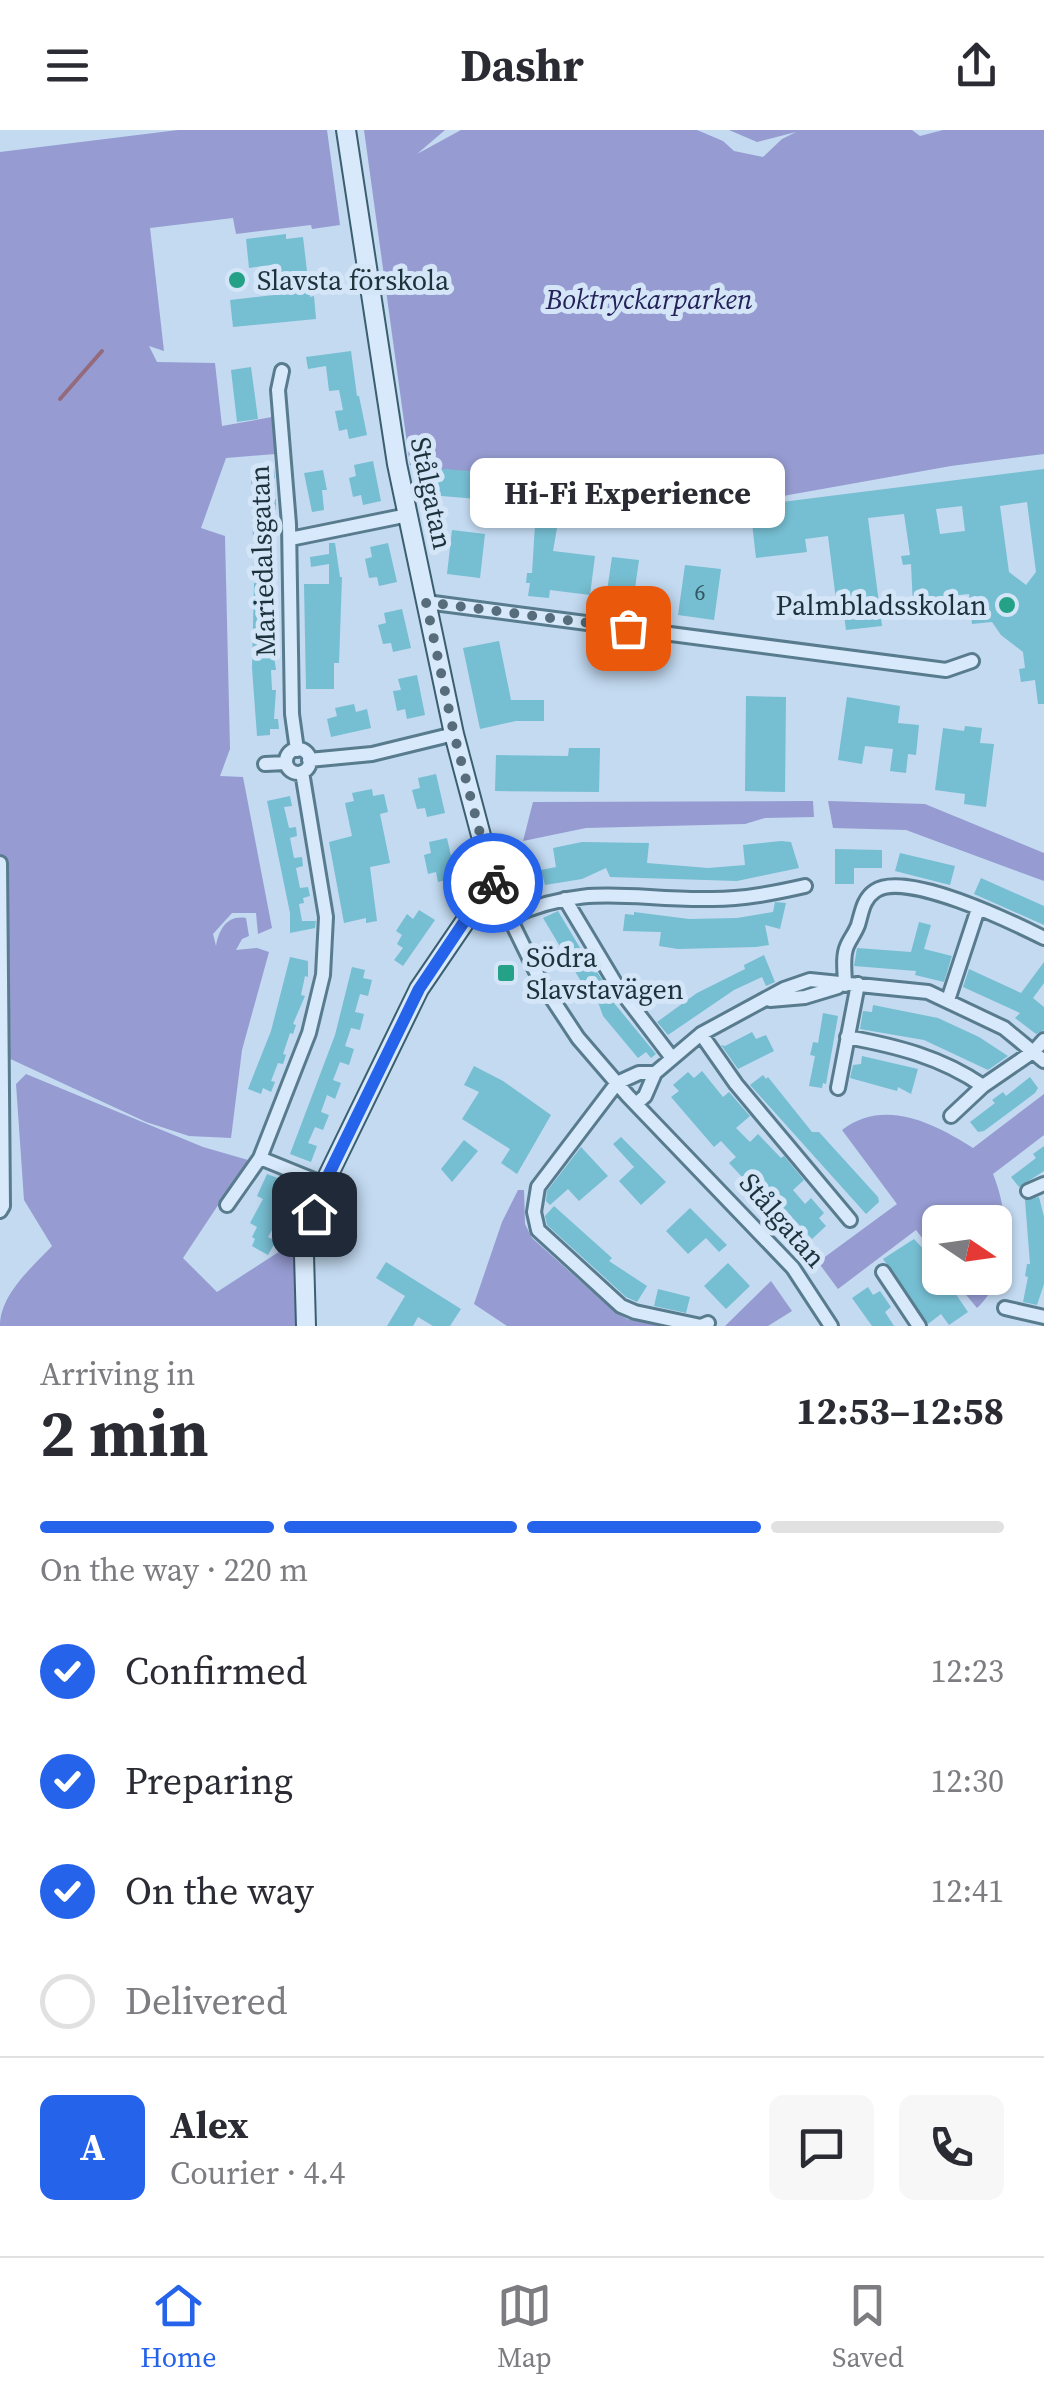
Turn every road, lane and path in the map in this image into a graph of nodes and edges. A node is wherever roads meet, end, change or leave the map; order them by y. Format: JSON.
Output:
{"nodes":[{"id":1,"x":346,"y":130,"type":"edge"},
{"id":2,"x":282,"y":371,"type":"dead end"},
{"id":3,"x":408,"y":515,"type":"junction"},
{"id":4,"x":290,"y":540,"type":"junction"},
{"id":5,"x":426,"y":602,"type":"junction"},
{"id":6,"x":972,"y":662,"type":"dead end"},
{"id":7,"x":454,"y":734,"type":"junction"},
{"id":8,"x":297,"y":750,"type":"junction"},
{"id":9,"x":286,"y":763,"type":"junction"},
{"id":10,"x":265,"y":764,"type":"dead end"},
{"id":11,"x":305,"y":766,"type":"junction"},
{"id":12,"x":0,"y":863,"type":"edge"},
{"id":13,"x":804,"y":886,"type":"dead end"},
{"id":14,"x":494,"y":888,"type":"junction"},
{"id":15,"x":565,"y":898,"type":"junction"},
{"id":16,"x":978,"y":909,"type":"junction"},
{"id":17,"x":508,"y":918,"type":"junction"},
{"id":18,"x":1044,"y":938,"type":"edge"},
{"id":19,"x":851,"y":985,"type":"junction"},
{"id":20,"x":948,"y":1000,"type":"junction"},
{"id":21,"x":701,"y":1034,"type":"junction"},
{"id":22,"x":847,"y":1037,"type":"junction"},
{"id":23,"x":1044,"y":1040,"type":"edge"},
{"id":24,"x":1039,"y":1056,"type":"edge"},
{"id":25,"x":672,"y":1058,"type":"junction"},
{"id":26,"x":655,"y":1074,"type":"junction"},
{"id":27,"x":617,"y":1084,"type":"junction"},
{"id":28,"x":983,"y":1086,"type":"junction"},
{"id":29,"x":838,"y":1088,"type":"dead end"},
{"id":30,"x":636,"y":1104,"type":"junction"},
{"id":31,"x":952,"y":1116,"type":"dead end"},
{"id":32,"x":260,"y":1158,"type":"junction"},
{"id":33,"x":324,"y":1184,"type":"junction"},
{"id":34,"x":1044,"y":1184,"type":"edge"},
{"id":35,"x":1028,"y":1191,"type":"dead end"},
{"id":36,"x":227,"y":1206,"type":"dead end"},
{"id":37,"x":0,"y":1211,"type":"edge"},
{"id":38,"x":850,"y":1220,"type":"dead end"},
{"id":39,"x":883,"y":1272,"type":"dead end"},
{"id":40,"x":1005,"y":1308,"type":"dead end"},
{"id":41,"x":1044,"y":1317,"type":"edge"},
{"id":42,"x":708,"y":1322,"type":"dead end"},
{"id":43,"x":306,"y":1326,"type":"edge"},
{"id":44,"x":831,"y":1326,"type":"edge"},
{"id":45,"x":919,"y":1326,"type":"edge"}],
"edges":[{"from":1,"to":3,"type":"street","name":"Stålgatan"},
{"from":2,"to":4,"type":"street","name":"Mariedalsgatan"},
{"from":3,"to":4,"type":"street"},
{"from":3,"to":5,"type":"street","name":"Stålgatan"},
{"from":4,"to":8,"type":"street","name":"Mariedalsgatan"},
{"from":5,"to":6,"type":"street"},
{"from":5,"to":7,"type":"street","name":"Stålgatan"},
{"from":7,"to":11,"type":"street"},
{"from":7,"to":14,"type":"street","name":"Stålgatan"},
{"from":8,"to":9,"type":"street"},
{"from":8,"to":11,"type":"street"},
{"from":9,"to":10,"type":"street"},
{"from":9,"to":11,"type":"street"},
{"from":11,"to":32,"type":"street"},
{"from":12,"to":37,"type":"street"},
{"from":13,"to":15,"type":"street"},
{"from":14,"to":17,"type":"street","name":"Stålgatan"},
{"from":14,"to":33,"type":"street"},
{"from":15,"to":17,"type":"street"},
{"from":15,"to":25,"type":"street"},
{"from":16,"to":18,"type":"street"},
{"from":16,"to":19,"type":"street"},
{"from":16,"to":20,"type":"street"},
{"from":17,"to":27,"type":"street","name":"Stålgatan"},
{"from":19,"to":20,"type":"street"},
{"from":19,"to":21,"type":"street"},
{"from":19,"to":22,"type":"street"},
{"from":20,"to":24,"type":"street"},
{"from":21,"to":25,"type":"street"},
{"from":21,"to":38,"type":"street"},
{"from":22,"to":28,"type":"street"},
{"from":22,"to":29,"type":"street"},
{"from":23,"to":24,"type":"street"},
{"from":24,"to":28,"type":"street"},
{"from":25,"to":26,"type":"street"},
{"from":26,"to":27,"type":"street"},
{"from":26,"to":30,"type":"street"},
{"from":27,"to":30,"type":"street","name":"Stålgatan"},
{"from":27,"to":42,"type":"street"},
{"from":28,"to":31,"type":"street"},
{"from":30,"to":44,"type":"street","name":"Stålgatan"},
{"from":32,"to":33,"type":"street"},
{"from":32,"to":36,"type":"street"},
{"from":33,"to":43,"type":"street"},
{"from":34,"to":35,"type":"street"},
{"from":39,"to":45,"type":"street"},
{"from":40,"to":41,"type":"street"}]}
